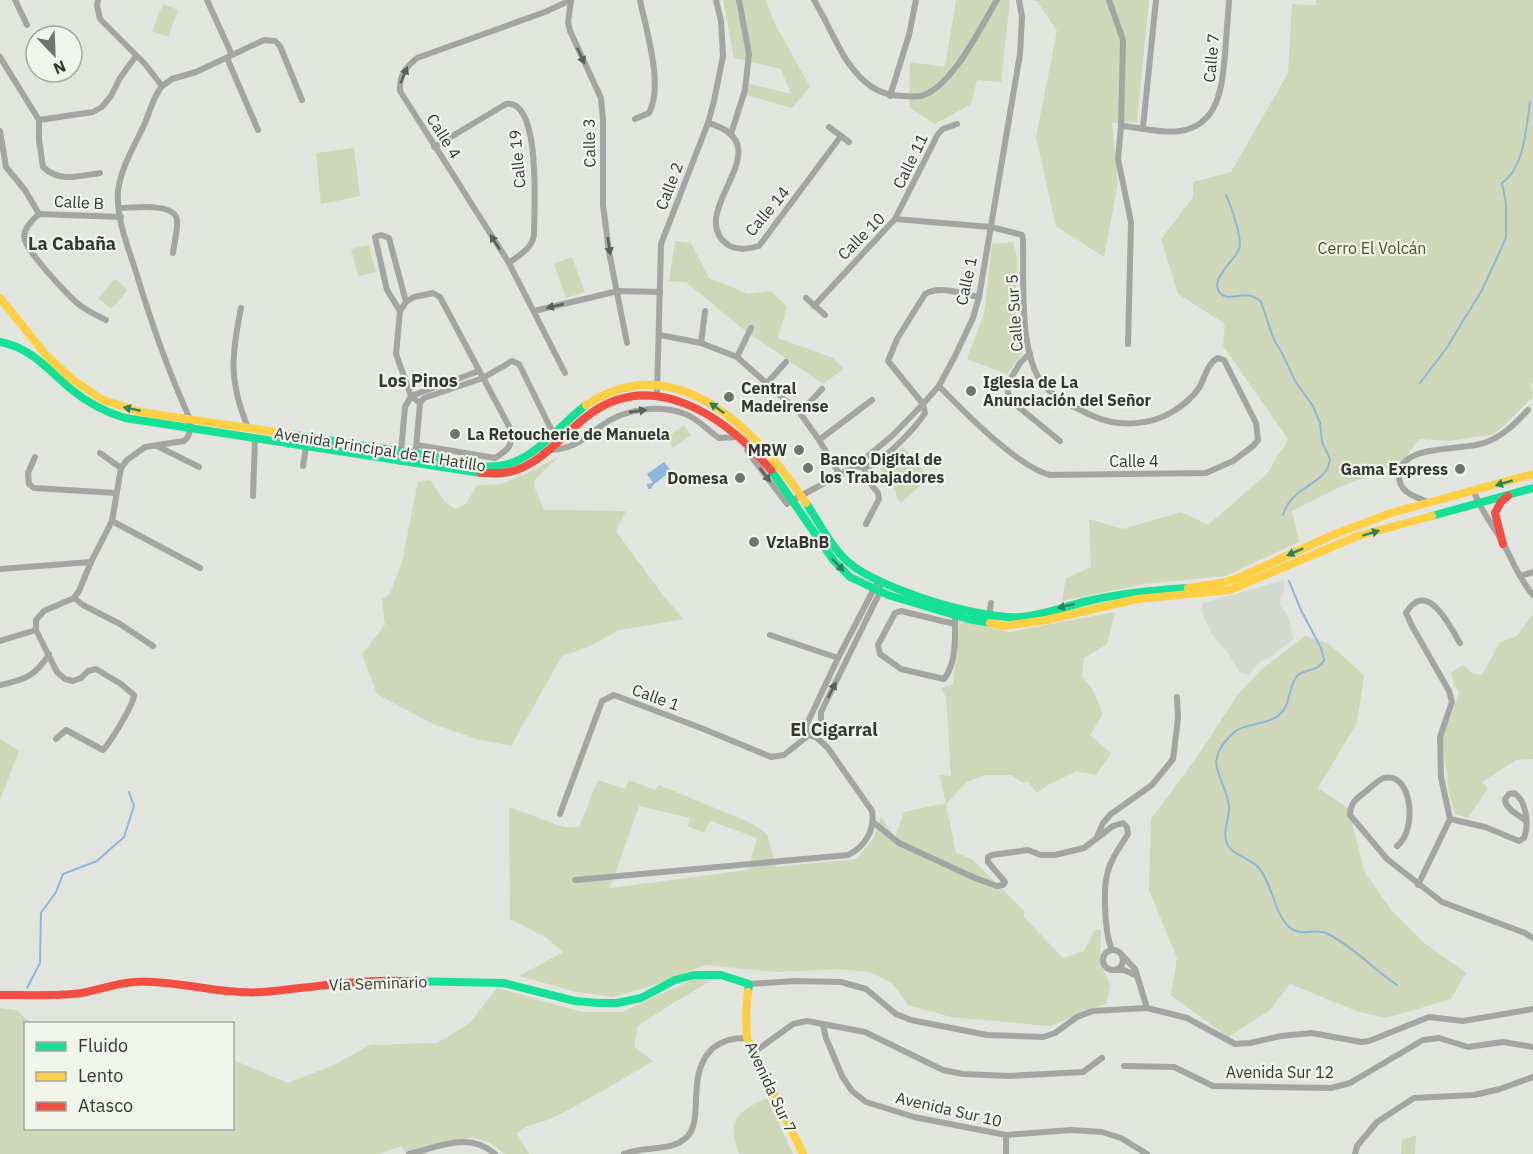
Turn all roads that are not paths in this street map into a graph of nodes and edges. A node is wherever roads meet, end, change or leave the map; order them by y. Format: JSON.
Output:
{"nodes":[{"id":1,"x":15,"y":0,"type":"edge"},
{"id":2,"x":98,"y":0,"type":"edge"},
{"id":3,"x":207,"y":0,"type":"edge"},
{"id":4,"x":571,"y":0,"type":"edge"},
{"id":5,"x":640,"y":0,"type":"edge"},
{"id":6,"x":716,"y":0,"type":"edge"},
{"id":7,"x":739,"y":0,"type":"edge"},
{"id":8,"x":814,"y":0,"type":"edge"},
{"id":9,"x":916,"y":0,"type":"edge"},
{"id":10,"x":997,"y":0,"type":"edge"},
{"id":11,"x":1019,"y":0,"type":"edge"},
{"id":12,"x":1109,"y":0,"type":"edge"},
{"id":13,"x":1156,"y":0,"type":"edge"},
{"id":14,"x":1229,"y":0,"type":"edge"},
{"id":15,"x":27,"y":24,"type":"edge"},
{"id":16,"x":136,"y":56,"type":"junction"},
{"id":17,"x":0,"y":57,"type":"edge"},
{"id":18,"x":230,"y":57,"type":"junction"},
{"id":19,"x":162,"y":86,"type":"junction"},
{"id":20,"x":890,"y":96,"type":"junction"},
{"id":21,"x":302,"y":100,"type":"dead end"},
{"id":22,"x":635,"y":119,"type":"dead end"},
{"id":23,"x":39,"y":120,"type":"junction"},
{"id":24,"x":708,"y":123,"type":"junction"},
{"id":25,"x":957,"y":124,"type":"dead end"},
{"id":26,"x":1121,"y":126,"type":"junction"},
{"id":27,"x":829,"y":127,"type":"dead end"},
{"id":28,"x":1143,"y":127,"type":"junction"},
{"id":29,"x":258,"y":130,"type":"dead end"},
{"id":30,"x":0,"y":131,"type":"edge"},
{"id":31,"x":731,"y":134,"type":"junction"},
{"id":32,"x":841,"y":136,"type":"junction"},
{"id":33,"x":849,"y":142,"type":"dead end"},
{"id":34,"x":434,"y":147,"type":"junction"},
{"id":35,"x":100,"y":173,"type":"dead end"},
{"id":36,"x":119,"y":208,"type":"junction"},
{"id":37,"x":39,"y":214,"type":"junction"},
{"id":38,"x":121,"y":217,"type":"junction"},
{"id":39,"x":895,"y":219,"type":"junction"},
{"id":40,"x":991,"y":227,"type":"junction"},
{"id":41,"x":173,"y":254,"type":"dead end"},
{"id":42,"x":509,"y":263,"type":"junction"},
{"id":43,"x":618,"y":291,"type":"junction"},
{"id":44,"x":660,"y":292,"type":"junction"},
{"id":45,"x":979,"y":297,"type":"junction"},
{"id":46,"x":0,"y":298,"type":"edge"},
{"id":47,"x":806,"y":298,"type":"dead end"},
{"id":48,"x":406,"y":302,"type":"junction"},
{"id":49,"x":814,"y":306,"type":"junction"},
{"id":50,"x":241,"y":308,"type":"dead end"},
{"id":51,"x":400,"y":311,"type":"junction"},
{"id":52,"x":534,"y":311,"type":"junction"},
{"id":53,"x":705,"y":311,"type":"dead end"},
{"id":54,"x":825,"y":315,"type":"dead end"},
{"id":55,"x":105,"y":320,"type":"dead end"},
{"id":56,"x":751,"y":328,"type":"dead end"},
{"id":57,"x":660,"y":335,"type":"junction"},
{"id":58,"x":0,"y":342,"type":"edge"},
{"id":59,"x":627,"y":343,"type":"dead end"},
{"id":60,"x":701,"y":343,"type":"junction"},
{"id":61,"x":1128,"y":344,"type":"dead end"},
{"id":62,"x":1030,"y":353,"type":"junction"},
{"id":63,"x":736,"y":357,"type":"junction"},
{"id":64,"x":1218,"y":358,"type":"joint"},
{"id":65,"x":786,"y":362,"type":"dead end"},
{"id":66,"x":565,"y":373,"type":"dead end"},
{"id":67,"x":481,"y":374,"type":"junction"},
{"id":68,"x":767,"y":384,"type":"junction"},
{"id":69,"x":657,"y":386,"type":"junction"},
{"id":70,"x":939,"y":386,"type":"junction"},
{"id":71,"x":822,"y":389,"type":"dead end"},
{"id":72,"x":657,"y":395,"type":"junction"},
{"id":73,"x":411,"y":396,"type":"junction"},
{"id":74,"x":872,"y":400,"type":"dead end"},
{"id":75,"x":420,"y":403,"type":"junction"},
{"id":76,"x":924,"y":404,"type":"junction"},
{"id":77,"x":1527,"y":410,"type":"dead end"},
{"id":78,"x":800,"y":413,"type":"junction"},
{"id":79,"x":190,"y":423,"type":"junction"},
{"id":80,"x":248,"y":428,"type":"junction"},
{"id":81,"x":554,"y":433,"type":"junction"},
{"id":82,"x":403,"y":435,"type":"junction"},
{"id":83,"x":417,"y":436,"type":"junction"},
{"id":84,"x":739,"y":437,"type":"junction"},
{"id":85,"x":255,"y":439,"type":"junction"},
{"id":86,"x":819,"y":440,"type":"junction"},
{"id":87,"x":1060,"y":441,"type":"dead end"},
{"id":88,"x":156,"y":446,"type":"junction"},
{"id":89,"x":306,"y":447,"type":"junction"},
{"id":90,"x":416,"y":449,"type":"junction"},
{"id":91,"x":548,"y":450,"type":"junction"},
{"id":92,"x":402,"y":452,"type":"junction"},
{"id":93,"x":99,"y":453,"type":"dead end"},
{"id":94,"x":35,"y":457,"type":"dead end"},
{"id":95,"x":400,"y":462,"type":"junction"},
{"id":96,"x":414,"y":464,"type":"junction"},
{"id":97,"x":303,"y":466,"type":"dead end"},
{"id":98,"x":856,"y":466,"type":"junction"},
{"id":99,"x":200,"y":467,"type":"dead end"},
{"id":100,"x":121,"y":468,"type":"junction"},
{"id":101,"x":864,"y":468,"type":"junction"},
{"id":102,"x":1533,"y":474,"type":"edge"},
{"id":103,"x":840,"y":475,"type":"junction"},
{"id":104,"x":1533,"y":488,"type":"edge"},
{"id":105,"x":1474,"y":491,"type":"junction"},
{"id":106,"x":116,"y":493,"type":"junction"},
{"id":107,"x":1509,"y":494,"type":"junction"},
{"id":108,"x":801,"y":495,"type":"junction"},
{"id":109,"x":253,"y":496,"type":"dead end"},
{"id":110,"x":790,"y":502,"type":"junction"},
{"id":111,"x":1429,"y":502,"type":"junction"},
{"id":112,"x":1478,"y":502,"type":"junction"},
{"id":113,"x":112,"y":521,"type":"junction"},
{"id":114,"x":866,"y":524,"type":"dead end"},
{"id":115,"x":1503,"y":544,"type":"junction"},
{"id":116,"x":91,"y":562,"type":"junction"},
{"id":117,"x":200,"y":568,"type":"dead end"},
{"id":118,"x":0,"y":569,"type":"edge"},
{"id":119,"x":1533,"y":572,"type":"edge"},
{"id":120,"x":1520,"y":576,"type":"junction"},
{"id":121,"x":880,"y":581,"type":"junction"},
{"id":122,"x":876,"y":590,"type":"junction"},
{"id":123,"x":1533,"y":595,"type":"edge"},
{"id":124,"x":74,"y":598,"type":"junction"},
{"id":125,"x":991,"y":603,"type":"dead end"},
{"id":126,"x":989,"y":616,"type":"junction"},
{"id":127,"x":955,"y":620,"type":"junction"},
{"id":128,"x":36,"y":630,"type":"junction"},
{"id":129,"x":770,"y":635,"type":"dead end"},
{"id":130,"x":0,"y":641,"type":"edge"},
{"id":131,"x":1460,"y":643,"type":"dead end"},
{"id":132,"x":153,"y":646,"type":"dead end"},
{"id":133,"x":49,"y":654,"type":"junction"},
{"id":134,"x":838,"y":658,"type":"junction"},
{"id":135,"x":0,"y":686,"type":"edge"},
{"id":136,"x":1177,"y":697,"type":"dead end"},
{"id":137,"x":818,"y":711,"type":"junction"},
{"id":138,"x":808,"y":735,"type":"junction"},
{"id":139,"x":816,"y":737,"type":"junction"},
{"id":140,"x":56,"y":740,"type":"dead end"},
{"id":141,"x":560,"y":814,"type":"dead end"},
{"id":142,"x":1450,"y":819,"type":"junction"},
{"id":143,"x":1525,"y":820,"type":"dead end"},
{"id":144,"x":873,"y":822,"type":"junction"},
{"id":145,"x":1096,"y":839,"type":"junction"},
{"id":146,"x":1396,"y":846,"type":"dead end"},
{"id":147,"x":575,"y":880,"type":"dead end"},
{"id":148,"x":1418,"y":885,"type":"junction"},
{"id":149,"x":1533,"y":938,"type":"edge"},
{"id":150,"x":1112,"y":950,"type":"junction"},
{"id":151,"x":1121,"y":954,"type":"junction"},
{"id":152,"x":1115,"y":969,"type":"junction"},
{"id":153,"x":1138,"y":976,"type":"junction"},
{"id":154,"x":749,"y":984,"type":"junction"},
{"id":155,"x":0,"y":994,"type":"edge"},
{"id":156,"x":1147,"y":1008,"type":"junction"},
{"id":157,"x":1533,"y":1009,"type":"edge"},
{"id":158,"x":823,"y":1025,"type":"junction"},
{"id":159,"x":747,"y":1038,"type":"junction"},
{"id":160,"x":1533,"y":1047,"type":"edge"},
{"id":161,"x":753,"y":1053,"type":"junction"},
{"id":162,"x":1102,"y":1058,"type":"dead end"},
{"id":163,"x":1124,"y":1066,"type":"dead end"},
{"id":164,"x":1533,"y":1077,"type":"edge"},
{"id":165,"x":1006,"y":1135,"type":"junction"},
{"id":166,"x":409,"y":1154,"type":"edge"},
{"id":167,"x":495,"y":1154,"type":"edge"},
{"id":168,"x":624,"y":1154,"type":"edge"},
{"id":169,"x":803,"y":1154,"type":"edge"},
{"id":170,"x":1006,"y":1154,"type":"edge"},
{"id":171,"x":1147,"y":1154,"type":"edge"},
{"id":172,"x":1355,"y":1154,"type":"edge"}],
"edges":[{"from":1,"to":15,"type":"street"},
{"from":2,"to":16,"type":"street"},
{"from":3,"to":18,"type":"street"},
{"from":34,"to":4,"type":"street","name":"Calle 4","one_way":true},
{"from":4,"to":43,"type":"street","name":"Calle 3","one_way":true},
{"from":5,"to":22,"type":"street"},
{"from":6,"to":24,"type":"street","name":"Calle 2"},
{"from":7,"to":31,"type":"street"},
{"from":8,"to":20,"type":"street"},
{"from":9,"to":20,"type":"street"},
{"from":10,"to":20,"type":"street"},
{"from":11,"to":40,"type":"street","name":"Calle 1"},
{"from":12,"to":26,"type":"street"},
{"from":13,"to":28,"type":"street"},
{"from":14,"to":28,"type":"street","name":"Calle 7"},
{"from":16,"to":19,"type":"street"},
{"from":16,"to":23,"type":"street"},
{"from":17,"to":23,"type":"street"},
{"from":18,"to":19,"type":"street"},
{"from":18,"to":21,"type":"street"},
{"from":18,"to":29,"type":"street"},
{"from":19,"to":36,"type":"street"},
{"from":23,"to":35,"type":"street"},
{"from":24,"to":31,"type":"street"},
{"from":24,"to":44,"type":"street","name":"Calle 2"},
{"from":25,"to":39,"type":"street","name":"Calle 11"},
{"from":26,"to":28,"type":"street","name":"Calle 7"},
{"from":26,"to":61,"type":"street"},
{"from":27,"to":32,"type":"street"},
{"from":30,"to":37,"type":"street"},
{"from":31,"to":32,"type":"street","name":"Calle 14"},
{"from":32,"to":33,"type":"street"},
{"from":42,"to":34,"type":"street","name":"Calle 4","one_way":true},
{"from":34,"to":42,"type":"street","name":"Calle 19"},
{"from":36,"to":38,"type":"street"},
{"from":36,"to":41,"type":"street"},
{"from":37,"to":38,"type":"street","name":"Calle B"},
{"from":37,"to":55,"type":"street","name":"Calle B"},
{"from":38,"to":79,"type":"street"},
{"from":39,"to":40,"type":"street","name":"Calle 10"},
{"from":39,"to":49,"type":"street","name":"Calle 10"},
{"from":40,"to":45,"type":"street","name":"Calle 1"},
{"from":40,"to":62,"type":"street","name":"Calle Sur 5"},
{"from":42,"to":52,"type":"street","name":"Calle 4"},
{"from":43,"to":44,"type":"street"},
{"from":43,"to":52,"type":"street","one_way":true},
{"from":43,"to":59,"type":"street","name":"Calle 3"},
{"from":44,"to":57,"type":"street","name":"Calle 2"},
{"from":45,"to":70,"type":"street","name":"Calle 1"},
{"from":45,"to":76,"type":"street"},
{"from":79,"to":46,"type":"main road","name":"Avenida Principal de El Hatillo","one_way":true},
{"from":47,"to":49,"type":"street"},
{"from":48,"to":51,"type":"street"},
{"from":48,"to":51,"type":"street"},
{"from":48,"to":67,"type":"street"},
{"from":49,"to":54,"type":"street"},
{"from":50,"to":80,"type":"street"},
{"from":51,"to":73,"type":"street"},
{"from":52,"to":66,"type":"street","name":"Calle 4"},
{"from":53,"to":60,"type":"street"},
{"from":56,"to":63,"type":"street"},
{"from":57,"to":60,"type":"street"},
{"from":57,"to":69,"type":"street","name":"Calle 2"},
{"from":58,"to":79,"type":"main road","name":"Avenida Principal de El Hatillo"},
{"from":60,"to":63,"type":"street"},
{"from":62,"to":64,"type":"street","name":"Calle Sur 5"},
{"from":62,"to":87,"type":"street"},
{"from":63,"to":68,"type":"street"},
{"from":64,"to":70,"type":"street","name":"Calle 4"},
{"from":65,"to":68,"type":"street"},
{"from":67,"to":73,"type":"street"},
{"from":67,"to":75,"type":"street"},
{"from":67,"to":81,"type":"street"},
{"from":67,"to":90,"type":"street"},
{"from":68,"to":78,"type":"street"},
{"from":69,"to":72,"type":"street","name":"Calle 2"},
{"from":69,"to":81,"type":"main road","name":"Avenida Principal de El Hatillo"},
{"from":108,"to":69,"type":"main road","name":"Avenida Principal de El Hatillo","one_way":true},
{"from":70,"to":76,"type":"street","name":"Calle 1"},
{"from":71,"to":78,"type":"street"},
{"from":72,"to":84,"type":"main road","name":"Avenida Principal de El Hatillo"},
{"from":72,"to":91,"type":"main road","name":"Avenida Principal de El Hatillo"},
{"from":73,"to":75,"type":"street"},
{"from":73,"to":82,"type":"street"},
{"from":74,"to":86,"type":"street"},
{"from":75,"to":83,"type":"street"},
{"from":76,"to":98,"type":"street","name":"Calle 1"},
{"from":76,"to":101,"type":"street"},
{"from":77,"to":111,"type":"street"},
{"from":78,"to":86,"type":"street"},
{"from":79,"to":80,"type":"main road","name":"Avenida Principal de El Hatillo"},
{"from":79,"to":85,"type":"main road","name":"Avenida Principal de El Hatillo"},
{"from":79,"to":88,"type":"street"},
{"from":80,"to":92,"type":"main road","name":"Avenida Principal de El Hatillo"},
{"from":81,"to":90,"type":"main road","name":"Avenida Principal de El Hatillo"},
{"from":82,"to":83,"type":"street"},
{"from":82,"to":92,"type":"street"},
{"from":83,"to":90,"type":"street"},
{"from":91,"to":84,"type":"street","one_way":true},
{"from":84,"to":110,"type":"main road","name":"Avenida Principal de El Hatillo","one_way":true},
{"from":85,"to":89,"type":"main road","name":"Avenida Principal de El Hatillo"},
{"from":85,"to":109,"type":"street"},
{"from":86,"to":103,"type":"street"},
{"from":88,"to":99,"type":"street"},
{"from":88,"to":100,"type":"street"},
{"from":89,"to":95,"type":"main road","name":"Avenida Principal de El Hatillo"},
{"from":89,"to":97,"type":"street"},
{"from":90,"to":92,"type":"main road","name":"Avenida Principal de El Hatillo"},
{"from":90,"to":96,"type":"street"},
{"from":91,"to":96,"type":"main road","name":"Avenida Principal de El Hatillo"},
{"from":92,"to":95,"type":"street"},
{"from":93,"to":100,"type":"street"},
{"from":94,"to":106,"type":"street"},
{"from":95,"to":96,"type":"main road","name":"Avenida Principal de El Hatillo"},
{"from":98,"to":101,"type":"street"},
{"from":98,"to":103,"type":"street","name":"Calle 1"},
{"from":100,"to":106,"type":"street"},
{"from":101,"to":114,"type":"street"},
{"from":102,"to":105,"type":"main road","name":"Avenida Principal de El Hatillo","one_way":true},
{"from":103,"to":108,"type":"street","name":"Calle 1"},
{"from":104,"to":107,"type":"main road","name":"Avenida Principal de El Hatillo"},
{"from":105,"to":111,"type":"main road","name":"Avenida Principal de El Hatillo"},
{"from":105,"to":112,"type":"street"},
{"from":106,"to":113,"type":"street"},
{"from":107,"to":112,"type":"main road","name":"Avenida Principal de El Hatillo"},
{"from":107,"to":115,"type":"main road"},
{"from":108,"to":110,"type":"street","name":"Calle 1"},
{"from":108,"to":121,"type":"main road","name":"Avenida Principal de El Hatillo"},
{"from":110,"to":122,"type":"main road","name":"Avenida Principal de El Hatillo","one_way":true},
{"from":111,"to":126,"type":"main road","name":"Avenida Principal de El Hatillo","one_way":true},
{"from":112,"to":115,"type":"street"},
{"from":127,"to":112,"type":"main road","name":"Avenida Principal de El Hatillo","one_way":true},
{"from":113,"to":116,"type":"street"},
{"from":113,"to":117,"type":"street"},
{"from":115,"to":120,"type":"street"},
{"from":116,"to":118,"type":"street"},
{"from":116,"to":124,"type":"street"},
{"from":119,"to":120,"type":"street"},
{"from":120,"to":123,"type":"street"},
{"from":121,"to":122,"type":"street"},
{"from":121,"to":126,"type":"main road","name":"Avenida Principal de El Hatillo"},
{"from":122,"to":127,"type":"main road","name":"Avenida Principal de El Hatillo"},
{"from":122,"to":134,"type":"street"},
{"from":137,"to":122,"type":"street","one_way":true},
{"from":124,"to":128,"type":"street"},
{"from":124,"to":132,"type":"street"},
{"from":125,"to":126,"type":"street"},
{"from":127,"to":127,"type":"street"},
{"from":128,"to":130,"type":"street"},
{"from":128,"to":133,"type":"street"},
{"from":129,"to":134,"type":"street"},
{"from":131,"to":142,"type":"street"},
{"from":133,"to":135,"type":"street"},
{"from":133,"to":140,"type":"street"},
{"from":134,"to":137,"type":"street"},
{"from":136,"to":145,"type":"street"},
{"from":137,"to":138,"type":"street"},
{"from":137,"to":139,"type":"street"},
{"from":138,"to":139,"type":"street"},
{"from":138,"to":141,"type":"street","name":"Calle 1"},
{"from":139,"to":144,"type":"street"},
{"from":142,"to":143,"type":"street"},
{"from":142,"to":148,"type":"street"},
{"from":144,"to":145,"type":"street"},
{"from":144,"to":147,"type":"street"},
{"from":145,"to":150,"type":"street"},
{"from":146,"to":148,"type":"street"},
{"from":148,"to":149,"type":"street"},
{"from":150,"to":151,"type":"street"},
{"from":150,"to":152,"type":"street"},
{"from":151,"to":152,"type":"street"},
{"from":151,"to":153,"type":"street"},
{"from":152,"to":153,"type":"street"},
{"from":153,"to":156,"type":"street"},
{"from":154,"to":155,"type":"main road","name":"Vía Seminario"},
{"from":154,"to":156,"type":"street"},
{"from":154,"to":159,"type":"main road","name":"Avenida Sur 7"},
{"from":156,"to":157,"type":"street"},
{"from":158,"to":161,"type":"street"},
{"from":158,"to":162,"type":"street"},
{"from":158,"to":165,"type":"street","name":"Avenida Sur 10"},
{"from":159,"to":161,"type":"main road","name":"Avenida Sur 7"},
{"from":159,"to":168,"type":"street"},
{"from":160,"to":163,"type":"street","name":"Avenida Sur 12"},
{"from":161,"to":169,"type":"main road","name":"Avenida Sur 7"},
{"from":164,"to":172,"type":"street"},
{"from":165,"to":170,"type":"street"},
{"from":165,"to":171,"type":"street","name":"Avenida Sur 10"},
{"from":166,"to":167,"type":"street"}]}
